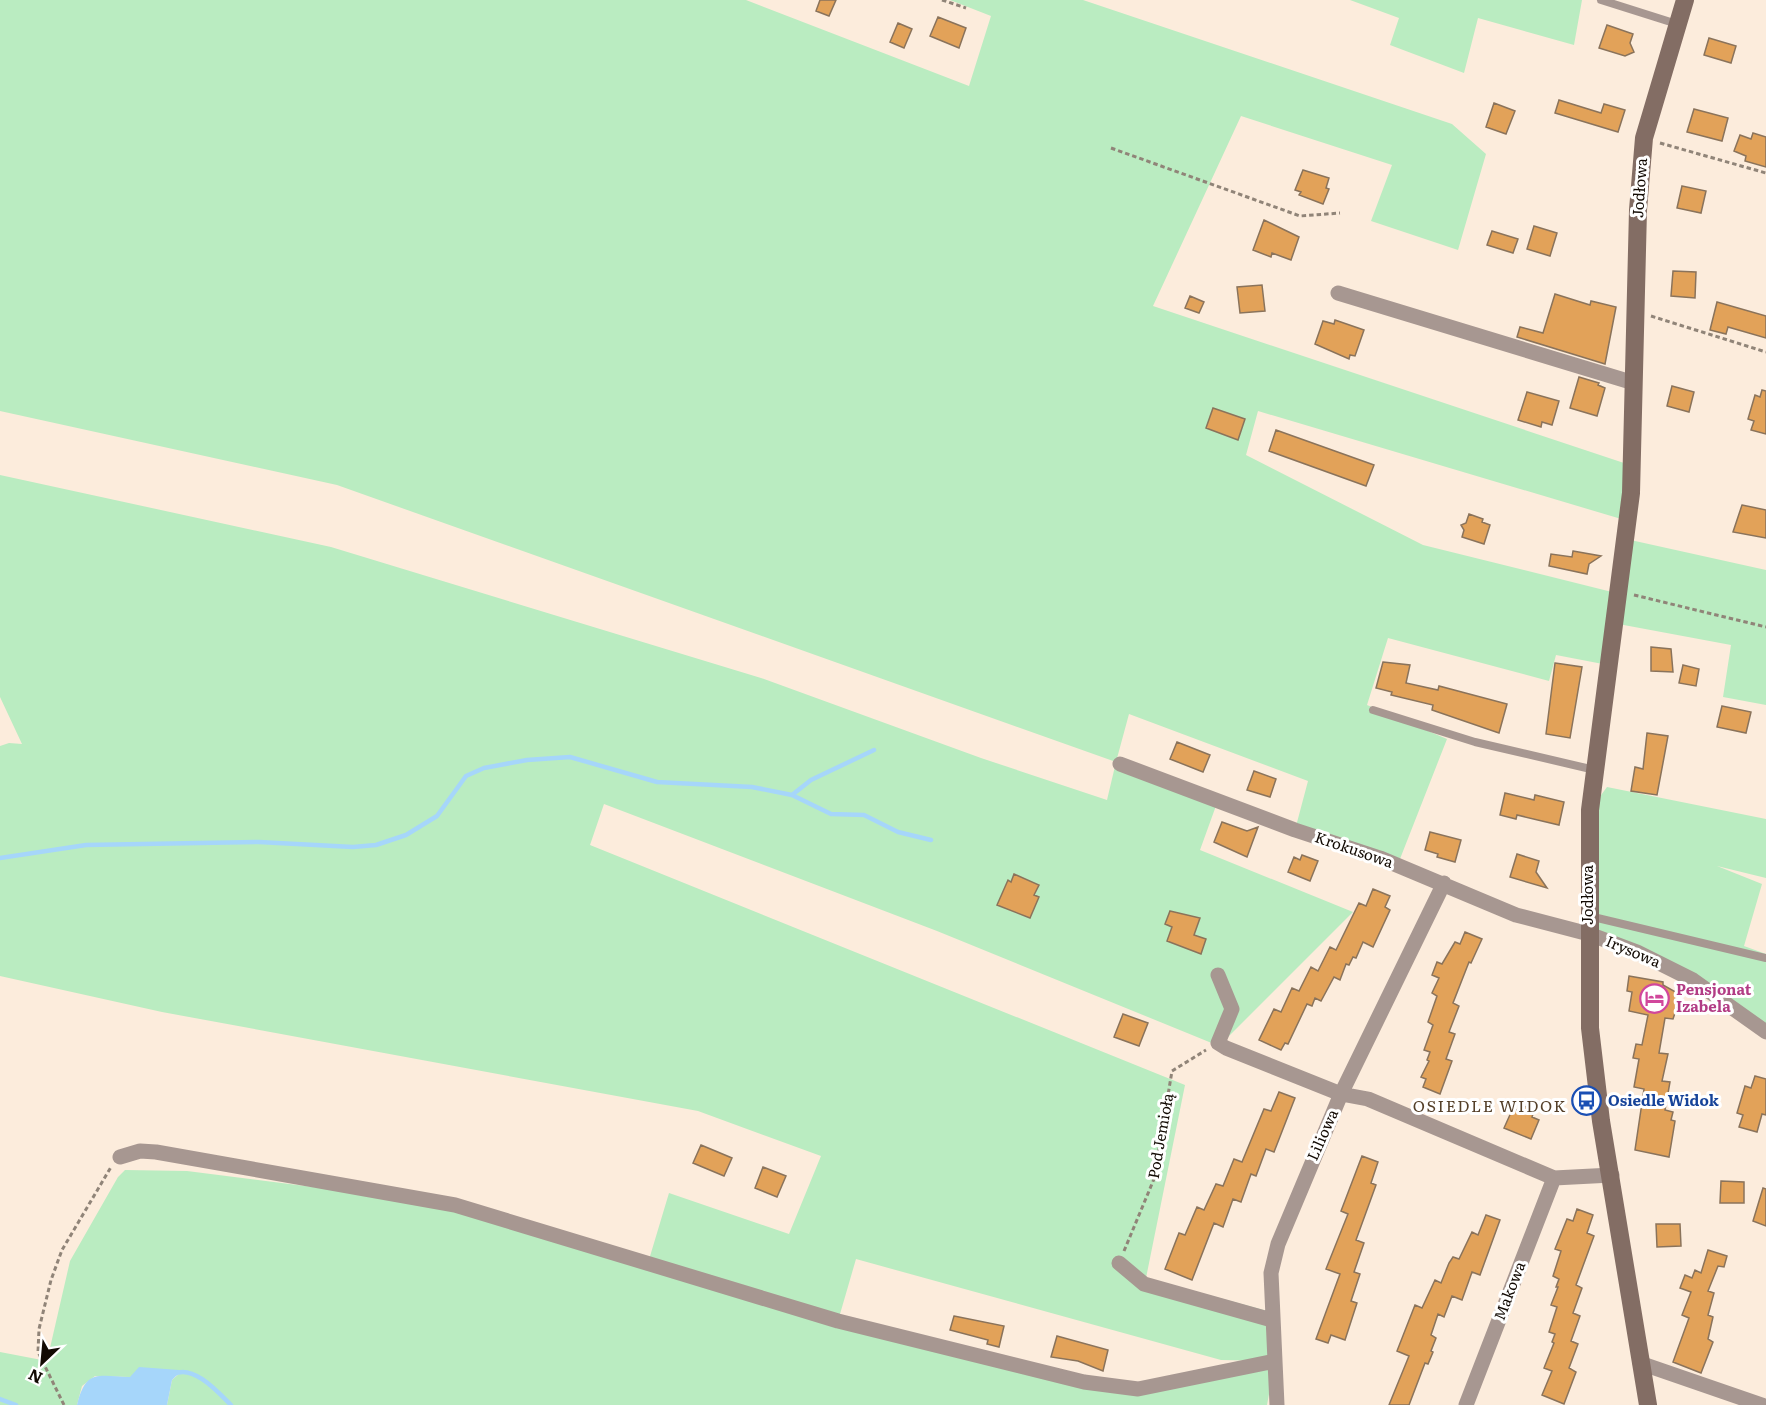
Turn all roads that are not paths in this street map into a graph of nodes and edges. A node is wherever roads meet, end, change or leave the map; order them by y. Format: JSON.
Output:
{"nodes":[{"id":1,"x":1601,"y":0,"type":"edge"},
{"id":2,"x":1685,"y":0,"type":"edge"},
{"id":3,"x":1678,"y":24,"type":"junction"},
{"id":4,"x":1338,"y":293,"type":"dead end"},
{"id":5,"x":1634,"y":383,"type":"junction"},
{"id":6,"x":1373,"y":710,"type":"dead end"},
{"id":7,"x":1120,"y":764,"type":"dead end"},
{"id":8,"x":1595,"y":770,"type":"junction"},
{"id":9,"x":1444,"y":883,"type":"junction"},
{"id":10,"x":1588,"y":925,"type":"junction"},
{"id":11,"x":1766,"y":958,"type":"edge"},
{"id":12,"x":1218,"y":975,"type":"dead end"},
{"id":13,"x":1766,"y":1032,"type":"edge"},
{"id":14,"x":1341,"y":1094,"type":"junction"},
{"id":15,"x":120,"y":1157,"type":"road end"},
{"id":16,"x":1612,"y":1175,"type":"junction"},
{"id":17,"x":1554,"y":1178,"type":"junction"},
{"id":18,"x":1119,"y":1263,"type":"road end"},
{"id":19,"x":1272,"y":1320,"type":"junction"},
{"id":20,"x":1275,"y":1361,"type":"junction"},
{"id":21,"x":1640,"y":1363,"type":"junction"},
{"id":22,"x":1277,"y":1405,"type":"edge"},
{"id":23,"x":1466,"y":1405,"type":"edge"},
{"id":24,"x":1648,"y":1405,"type":"edge"},
{"id":25,"x":1762,"y":1405,"type":"edge"}],
"edges":[{"from":1,"to":3,"type":"lane"},
{"from":2,"to":3,"type":"street","name":"Jodłowa"},
{"from":3,"to":5,"type":"street","name":"Jodłowa"},
{"from":4,"to":5,"type":"street"},
{"from":5,"to":8,"type":"street","name":"Jodłowa"},
{"from":6,"to":8,"type":"lane"},
{"from":7,"to":9,"type":"street","name":"Krokusowa"},
{"from":8,"to":10,"type":"street","name":"Jodłowa"},
{"from":9,"to":10,"type":"street","name":"Krokusowa"},
{"from":9,"to":14,"type":"street","name":"Liliowa"},
{"from":10,"to":11,"type":"lane"},
{"from":10,"to":13,"type":"street","name":"Irysowa"},
{"from":10,"to":16,"type":"street","name":"Jodłowa"},
{"from":12,"to":14,"type":"street"},
{"from":14,"to":17,"type":"street"},
{"from":14,"to":19,"type":"street","name":"Liliowa"},
{"from":15,"to":20,"type":"street"},
{"from":16,"to":17,"type":"street"},
{"from":16,"to":21,"type":"street","name":"Jodłowa"},
{"from":17,"to":23,"type":"street","name":"Makowa"},
{"from":18,"to":19,"type":"street"},
{"from":19,"to":20,"type":"street","name":"Liliowa"},
{"from":20,"to":22,"type":"street","name":"Liliowa"},
{"from":21,"to":24,"type":"street","name":"Jodłowa"},
{"from":21,"to":25,"type":"street"}]}
